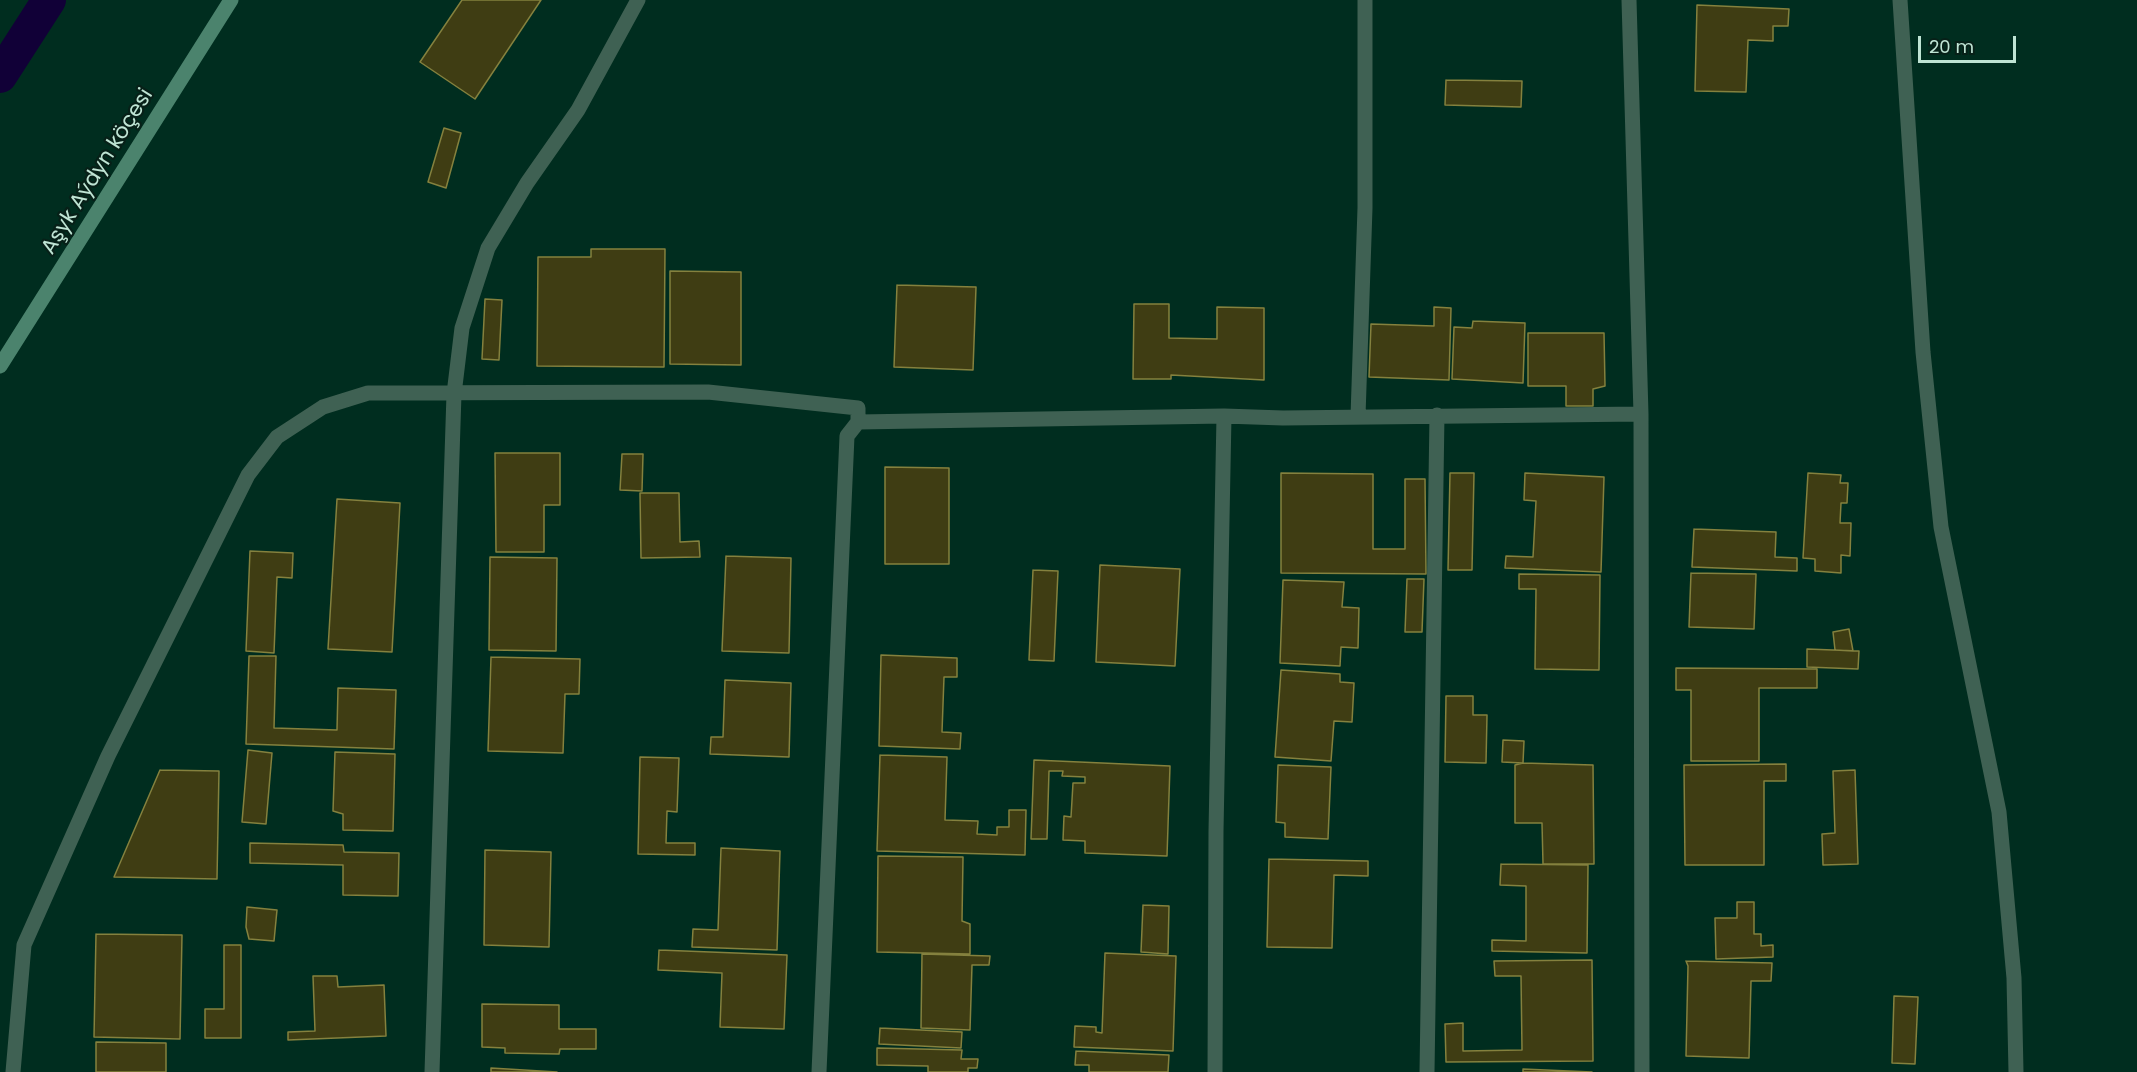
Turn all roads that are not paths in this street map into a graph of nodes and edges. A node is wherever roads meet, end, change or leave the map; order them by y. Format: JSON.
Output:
{"nodes":[{"id":1,"x":231,"y":0,"type":"edge"},
{"id":2,"x":638,"y":0,"type":"edge"},
{"id":3,"x":1365,"y":0,"type":"edge"},
{"id":4,"x":1629,"y":0,"type":"edge"},
{"id":5,"x":1900,"y":0,"type":"edge"},
{"id":6,"x":0,"y":366,"type":"edge"},
{"id":7,"x":454,"y":394,"type":"junction"},
{"id":8,"x":1641,"y":414,"type":"junction"},
{"id":9,"x":1437,"y":415,"type":"junction"},
{"id":10,"x":1224,"y":416,"type":"junction"},
{"id":11,"x":1358,"y":416,"type":"junction"},
{"id":12,"x":858,"y":422,"type":"junction"},
{"id":13,"x":13,"y":1072,"type":"edge"},
{"id":14,"x":432,"y":1072,"type":"edge"},
{"id":15,"x":819,"y":1072,"type":"edge"},
{"id":16,"x":1215,"y":1072,"type":"edge"},
{"id":17,"x":1427,"y":1072,"type":"edge"},
{"id":18,"x":1642,"y":1072,"type":"edge"},
{"id":19,"x":2016,"y":1072,"type":"edge"}],
"edges":[{"from":1,"to":6,"type":"main road","name":"Aşyk Aýdyn köçesi"},
{"from":2,"to":7,"type":"street"},
{"from":3,"to":11,"type":"street"},
{"from":4,"to":8,"type":"street"},
{"from":5,"to":19,"type":"street"},
{"from":7,"to":12,"type":"street"},
{"from":7,"to":13,"type":"street"},
{"from":7,"to":14,"type":"street"},
{"from":8,"to":9,"type":"street"},
{"from":8,"to":18,"type":"street"},
{"from":9,"to":11,"type":"street"},
{"from":9,"to":17,"type":"street"},
{"from":10,"to":11,"type":"street"},
{"from":10,"to":12,"type":"street"},
{"from":10,"to":16,"type":"street"},
{"from":12,"to":15,"type":"street"}]}
